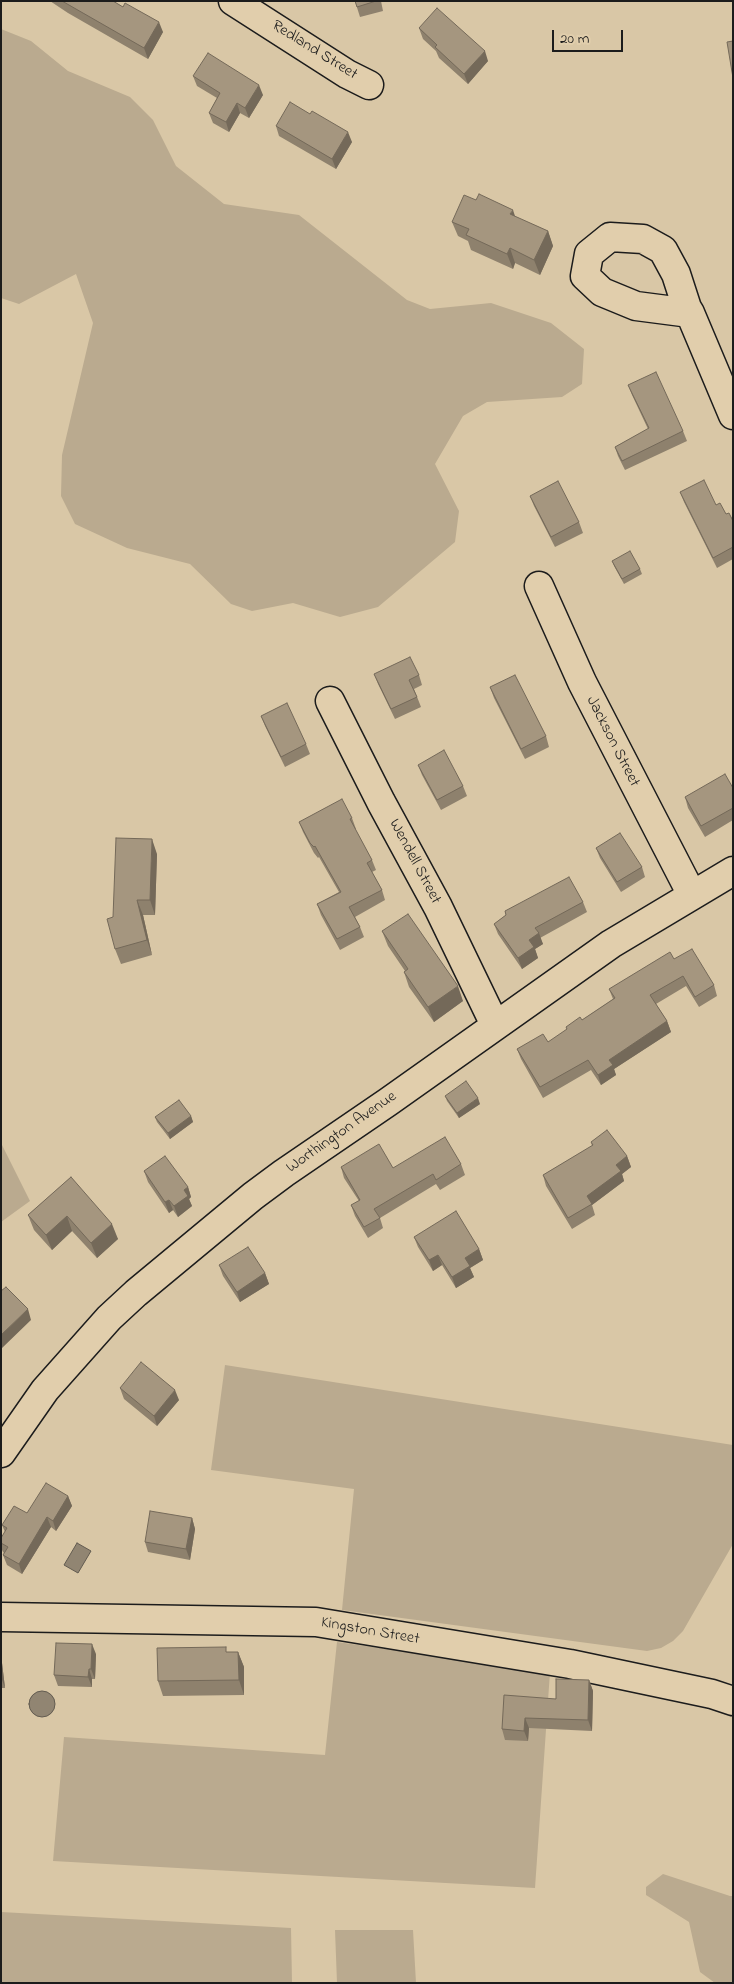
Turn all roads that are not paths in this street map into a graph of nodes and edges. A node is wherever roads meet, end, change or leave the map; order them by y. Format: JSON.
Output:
{"nodes":[{"id":1,"x":244,"y":4,"type":"edge"},
{"id":2,"x":369,"y":86,"type":"dead end"},
{"id":3,"x":690,"y":313,"type":"dead end"},
{"id":4,"x":733,"y":415,"type":"edge"},
{"id":5,"x":539,"y":586,"type":"dead end"},
{"id":6,"x":330,"y":700,"type":"dead end"},
{"id":7,"x":733,"y":871,"type":"edge"},
{"id":8,"x":692,"y":894,"type":"junction"},
{"id":9,"x":495,"y":1025,"type":"junction"},
{"id":10,"x":1,"y":1453,"type":"edge"},
{"id":11,"x":1,"y":1617,"type":"edge"},
{"id":12,"x":733,"y":1701,"type":"edge"}],
"edges":[{"from":1,"to":2,"type":"street","name":"Redland Street"},
{"from":3,"to":4,"type":"street"},
{"from":5,"to":8,"type":"street","name":"Jackson Street"},
{"from":6,"to":9,"type":"street","name":"Wendell Street"},
{"from":7,"to":8,"type":"street","name":"Worthington Avenue"},
{"from":8,"to":9,"type":"street","name":"Worthington Avenue"},
{"from":9,"to":10,"type":"street","name":"Worthington Avenue"},
{"from":11,"to":12,"type":"street","name":"Kingston Street"}]}
